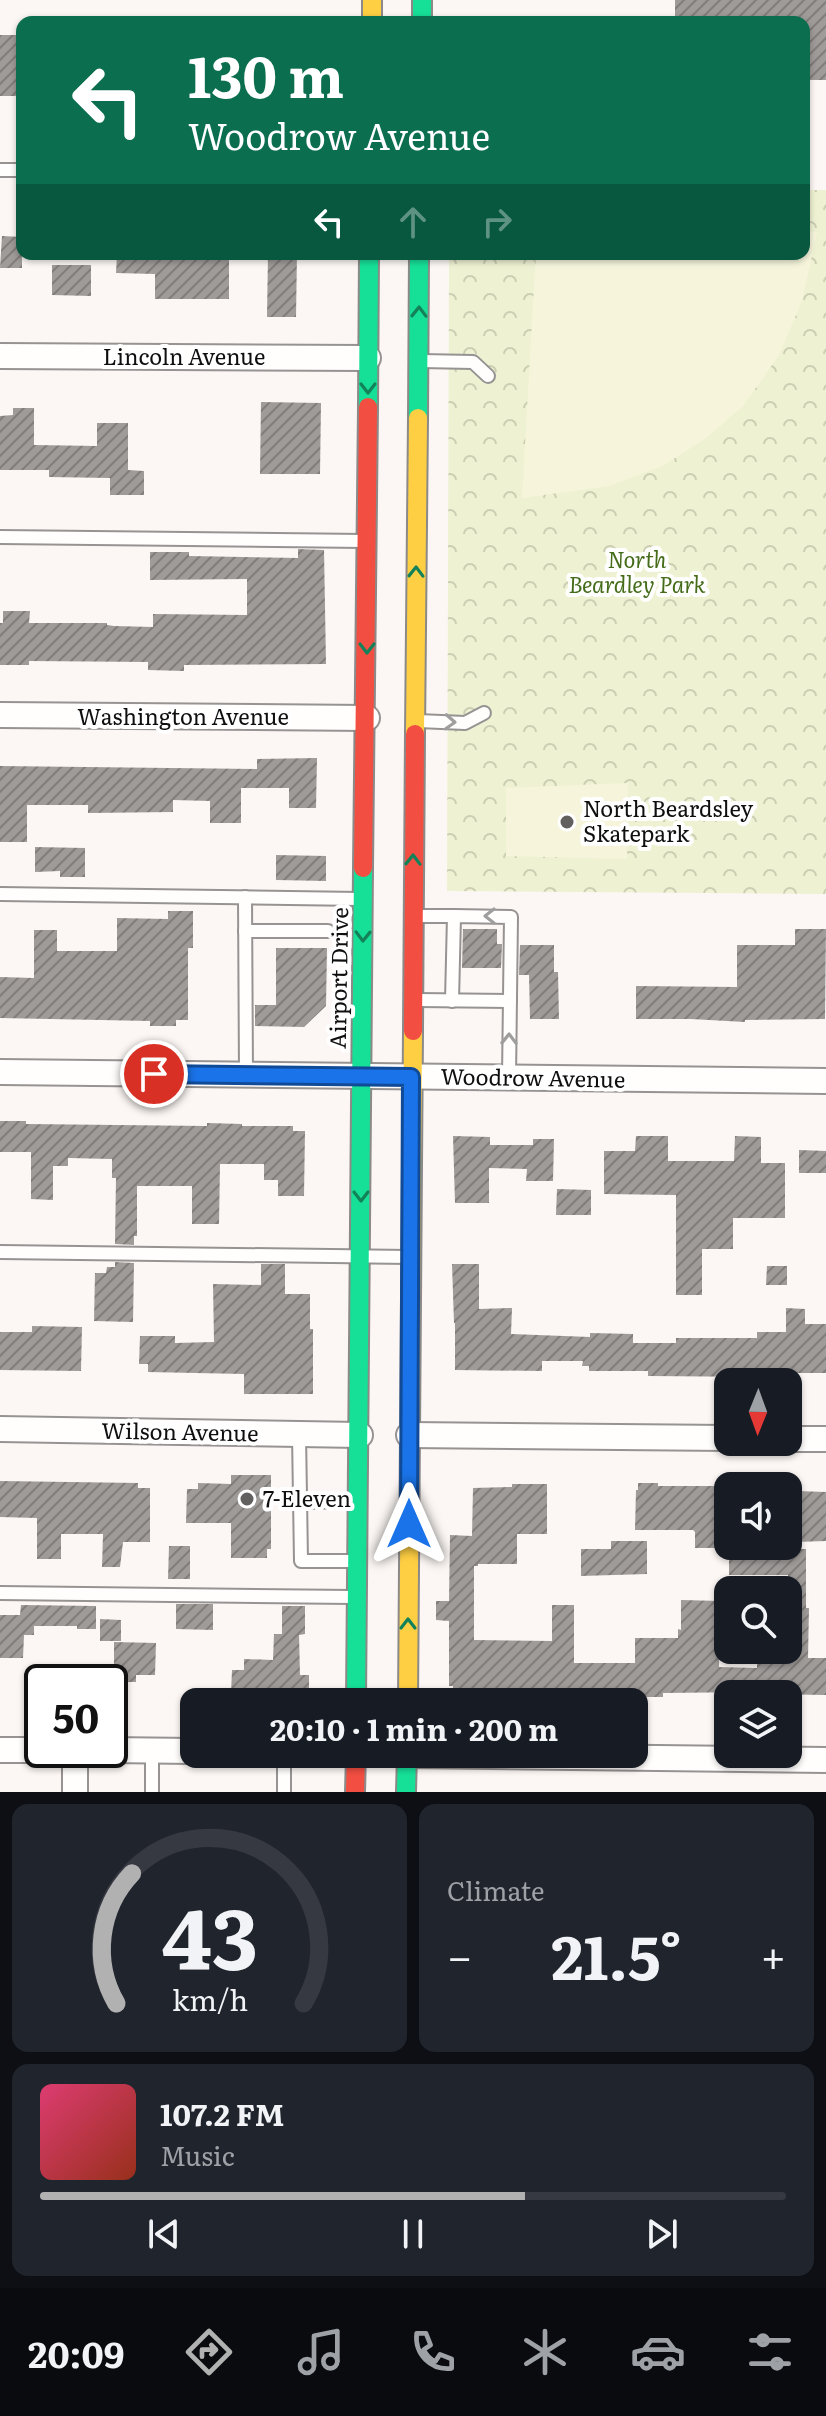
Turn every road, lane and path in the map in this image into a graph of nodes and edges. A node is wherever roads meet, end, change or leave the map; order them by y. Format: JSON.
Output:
{"nodes":[{"id":1,"x":369,"y":260,"type":"edge"},
{"id":2,"x":419,"y":260,"type":"edge"},
{"id":3,"x":0,"y":356,"type":"edge"},
{"id":4,"x":368,"y":358,"type":"junction"},
{"id":5,"x":418,"y":361,"type":"junction"},
{"id":6,"x":488,"y":376,"type":"dead end"},
{"id":7,"x":0,"y":537,"type":"edge"},
{"id":8,"x":367,"y":541,"type":"junction"},
{"id":9,"x":484,"y":713,"type":"dead end"},
{"id":10,"x":0,"y":715,"type":"edge"},
{"id":11,"x":367,"y":718,"type":"junction"},
{"id":12,"x":415,"y":720,"type":"junction"},
{"id":13,"x":0,"y":894,"type":"edge"},
{"id":14,"x":245,"y":897,"type":"junction"},
{"id":15,"x":363,"y":899,"type":"junction"},
{"id":16,"x":413,"y":916,"type":"junction"},
{"id":17,"x":454,"y":916,"type":"junction"},
{"id":18,"x":245,"y":931,"type":"junction"},
{"id":19,"x":328,"y":931,"type":"dead end"},
{"id":20,"x":412,"y":1000,"type":"junction"},
{"id":21,"x":452,"y":1001,"type":"junction"},
{"id":22,"x":510,"y":1001,"type":"junction"},
{"id":23,"x":0,"y":1072,"type":"edge"},
{"id":24,"x":246,"y":1075,"type":"junction"},
{"id":25,"x":362,"y":1076,"type":"junction"},
{"id":26,"x":411,"y":1077,"type":"junction"},
{"id":27,"x":509,"y":1078,"type":"junction"},
{"id":28,"x":826,"y":1081,"type":"edge"},
{"id":29,"x":0,"y":1252,"type":"edge"},
{"id":30,"x":360,"y":1256,"type":"junction"},
{"id":31,"x":410,"y":1257,"type":"junction"},
{"id":32,"x":0,"y":1429,"type":"edge"},
{"id":33,"x":299,"y":1434,"type":"junction"},
{"id":34,"x":360,"y":1435,"type":"junction"},
{"id":35,"x":409,"y":1435,"type":"junction"},
{"id":36,"x":714,"y":1438,"type":"edge"},
{"id":37,"x":802,"y":1439,"type":"edge"},
{"id":38,"x":826,"y":1439,"type":"edge"},
{"id":39,"x":359,"y":1500,"type":"junction"},
{"id":40,"x":299,"y":1502,"type":"junction"},
{"id":41,"x":358,"y":1561,"type":"junction"},
{"id":42,"x":0,"y":1593,"type":"edge"},
{"id":43,"x":358,"y":1597,"type":"junction"},
{"id":44,"x":356,"y":1688,"type":"edge"},
{"id":45,"x":408,"y":1688,"type":"edge"},
{"id":46,"x":0,"y":1750,"type":"edge"},
{"id":47,"x":24,"y":1750,"type":"edge"},
{"id":48,"x":128,"y":1750,"type":"edge"},
{"id":49,"x":152,"y":1751,"type":"junction"},
{"id":50,"x":180,"y":1751,"type":"edge"},
{"id":51,"x":648,"y":1757,"type":"edge"},
{"id":52,"x":826,"y":1760,"type":"edge"},
{"id":53,"x":75,"y":1768,"type":"edge"},
{"id":54,"x":284,"y":1768,"type":"edge"},
{"id":55,"x":356,"y":1768,"type":"edge"},
{"id":56,"x":407,"y":1768,"type":"edge"},
{"id":57,"x":75,"y":1792,"type":"edge"},
{"id":58,"x":152,"y":1792,"type":"edge"},
{"id":59,"x":284,"y":1792,"type":"edge"},
{"id":60,"x":355,"y":1792,"type":"edge"},
{"id":61,"x":406,"y":1792,"type":"edge"}],
"edges":[{"from":1,"to":4,"type":"main road","name":"Airport Drive"},
{"from":5,"to":2,"type":"main road","one_way":true},
{"from":3,"to":4,"type":"street","name":"Lincoln Avenue"},
{"from":4,"to":8,"type":"main road","name":"Airport Drive","one_way":true},
{"from":5,"to":6,"type":"lane"},
{"from":12,"to":5,"type":"main road","one_way":true},
{"from":7,"to":8,"type":"lane"},
{"from":8,"to":11,"type":"main road","name":"Airport Drive","one_way":true},
{"from":12,"to":9,"type":"lane","one_way":true},
{"from":10,"to":11,"type":"street","name":"Washington Avenue"},
{"from":11,"to":15,"type":"main road","name":"Airport Drive"},
{"from":16,"to":12,"type":"main road","one_way":true},
{"from":13,"to":14,"type":"lane"},
{"from":14,"to":15,"type":"lane"},
{"from":14,"to":18,"type":"lane"},
{"from":15,"to":25,"type":"main road","name":"Airport Drive","one_way":true},
{"from":16,"to":17,"type":"lane"},
{"from":16,"to":20,"type":"main road"},
{"from":17,"to":21,"type":"lane"},
{"from":22,"to":17,"type":"lane","one_way":true},
{"from":18,"to":19,"type":"lane"},
{"from":18,"to":24,"type":"lane"},
{"from":20,"to":21,"type":"lane"},
{"from":20,"to":26,"type":"main road"},
{"from":21,"to":22,"type":"lane"},
{"from":27,"to":22,"type":"lane","one_way":true},
{"from":23,"to":24,"type":"street","name":"Woodrow Avenue"},
{"from":24,"to":25,"type":"street","name":"Woodrow Avenue"},
{"from":25,"to":26,"type":"street","name":"Woodrow Avenue"},
{"from":25,"to":30,"type":"main road","name":"Airport Drive","one_way":true},
{"from":26,"to":27,"type":"street","name":"Woodrow Avenue"},
{"from":26,"to":31,"type":"main road"},
{"from":27,"to":28,"type":"street","name":"Woodrow Avenue"},
{"from":29,"to":30,"type":"lane"},
{"from":30,"to":31,"type":"lane"},
{"from":30,"to":34,"type":"main road","name":"Airport Drive"},
{"from":31,"to":35,"type":"main road"},
{"from":32,"to":33,"type":"street","name":"Wilson Avenue"},
{"from":33,"to":34,"type":"street","name":"Wilson Avenue"},
{"from":33,"to":40,"type":"lane"},
{"from":34,"to":39,"type":"main road","name":"Airport Drive"},
{"from":35,"to":36,"type":"street"},
{"from":45,"to":35,"type":"main road","one_way":true},
{"from":37,"to":38,"type":"street"},
{"from":39,"to":40,"type":"lane"},
{"from":39,"to":41,"type":"main road","name":"Airport Drive"},
{"from":40,"to":41,"type":"lane"},
{"from":41,"to":43,"type":"main road","name":"Airport Drive"},
{"from":42,"to":43,"type":"lane"},
{"from":43,"to":44,"type":"main road","name":"Airport Drive"},
{"from":46,"to":47,"type":"street"},
{"from":48,"to":49,"type":"street"},
{"from":49,"to":50,"type":"street"},
{"from":49,"to":58,"type":"lane"},
{"from":51,"to":52,"type":"street"},
{"from":53,"to":57,"type":"street"},
{"from":54,"to":59,"type":"lane"},
{"from":55,"to":60,"type":"main road"},
{"from":56,"to":61,"type":"main road"}]}
